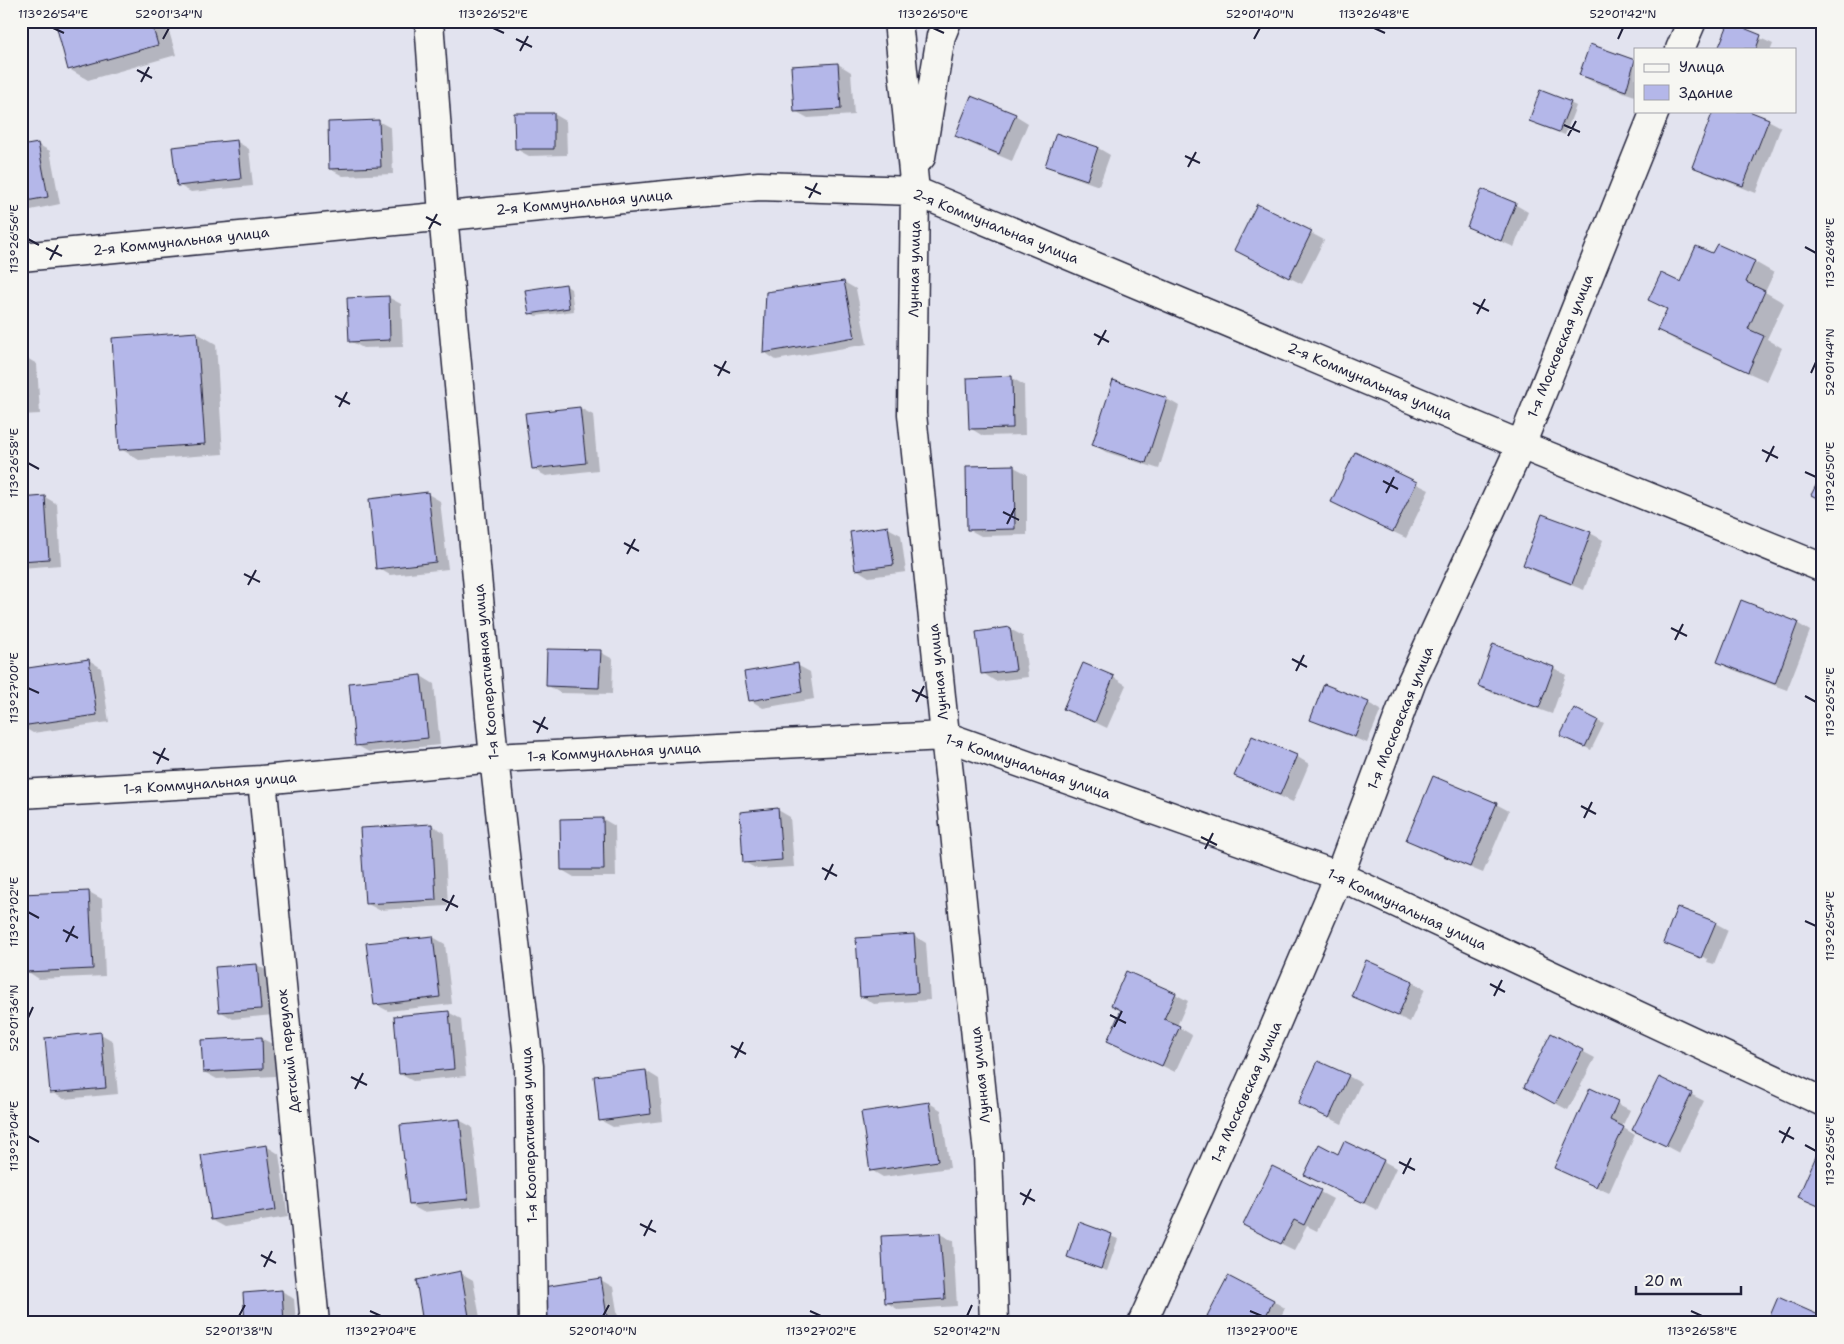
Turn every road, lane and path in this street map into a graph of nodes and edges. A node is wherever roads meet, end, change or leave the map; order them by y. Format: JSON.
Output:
{"nodes":[{"id":1,"x":429,"y":21,"type":"edge"},
{"id":2,"x":898,"y":21,"type":"edge"},
{"id":3,"x":948,"y":21,"type":"edge"},
{"id":4,"x":1692,"y":21,"type":"edge"},
{"id":5,"x":1680,"y":48,"type":"edge"},
{"id":6,"x":1655,"y":112,"type":"edge"},
{"id":7,"x":915,"y":191,"type":"junction"},
{"id":8,"x":443,"y":216,"type":"junction"},
{"id":9,"x":21,"y":257,"type":"edge"},
{"id":10,"x":1521,"y":444,"type":"junction"},
{"id":11,"x":1823,"y":568,"type":"edge"},
{"id":12,"x":945,"y":736,"type":"junction"},
{"id":13,"x":494,"y":758,"type":"junction"},
{"id":14,"x":262,"y":780,"type":"junction"},
{"id":15,"x":21,"y":794,"type":"edge"},
{"id":16,"x":1339,"y":876,"type":"junction"},
{"id":17,"x":1823,"y":1102,"type":"edge"},
{"id":18,"x":315,"y":1323,"type":"edge"},
{"id":19,"x":533,"y":1323,"type":"edge"},
{"id":20,"x":994,"y":1323,"type":"edge"},
{"id":21,"x":1142,"y":1323,"type":"edge"}],
"edges":[{"from":1,"to":8,"type":"street","name":"1-я Кооперативная улица"},
{"from":2,"to":7,"type":"street","name":"Лунная улица"},
{"from":3,"to":7,"type":"street"},
{"from":4,"to":5,"type":"street"},
{"from":6,"to":10,"type":"street","name":"1-я Московская улица"},
{"from":7,"to":8,"type":"street","name":"2-я Коммунальная улица"},
{"from":7,"to":10,"type":"street","name":"2-я Коммунальная улица"},
{"from":7,"to":12,"type":"street","name":"Лунная улица"},
{"from":8,"to":9,"type":"street","name":"2-я Коммунальная улица"},
{"from":8,"to":13,"type":"street","name":"1-я Кооперативная улица"},
{"from":10,"to":11,"type":"street","name":"2-я Коммунальная улица"},
{"from":10,"to":16,"type":"street","name":"1-я Московская улица"},
{"from":12,"to":13,"type":"street","name":"1-я Коммунальная улица"},
{"from":12,"to":16,"type":"street","name":"1-я Коммунальная улица"},
{"from":12,"to":20,"type":"street","name":"Лунная улица"},
{"from":13,"to":14,"type":"street","name":"1-я Коммунальная улица"},
{"from":13,"to":19,"type":"street","name":"1-я Кооперативная улица"},
{"from":14,"to":15,"type":"street","name":"1-я Коммунальная улица"},
{"from":14,"to":18,"type":"street","name":"Детский переулок"},
{"from":16,"to":17,"type":"street","name":"1-я Коммунальная улица"},
{"from":16,"to":21,"type":"street","name":"1-я Московская улица"}]}
